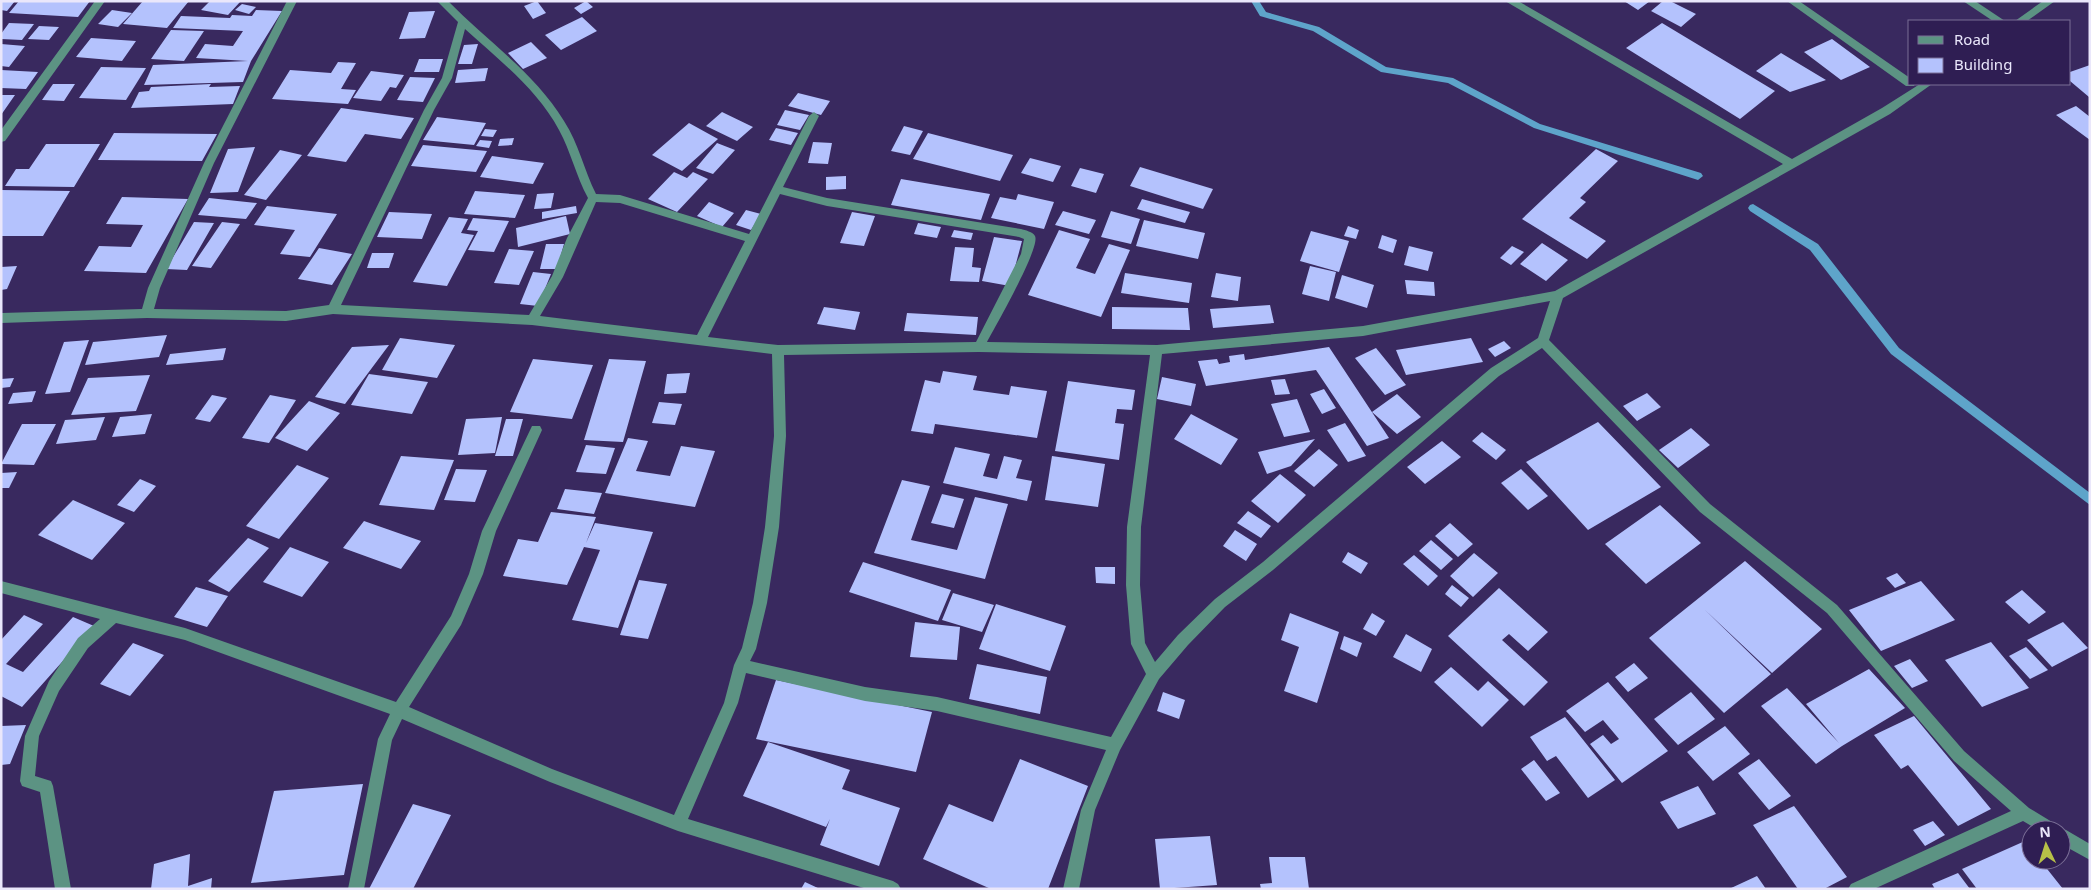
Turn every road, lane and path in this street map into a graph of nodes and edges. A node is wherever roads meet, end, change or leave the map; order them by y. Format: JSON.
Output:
{"nodes":[{"id":1,"x":100,"y":1,"type":"edge"},
{"id":2,"x":292,"y":1,"type":"edge"},
{"id":3,"x":442,"y":1,"type":"edge"},
{"id":4,"x":1510,"y":1,"type":"edge"},
{"id":5,"x":1792,"y":1,"type":"edge"},
{"id":6,"x":1968,"y":1,"type":"edge"},
{"id":7,"x":2050,"y":1,"type":"edge"},
{"id":8,"x":1998,"y":20,"type":"edge"},
{"id":9,"x":2022,"y":20,"type":"edge"},
{"id":10,"x":462,"y":24,"type":"junction"},
{"id":11,"x":1908,"y":79,"type":"edge"},
{"id":12,"x":1917,"y":85,"type":"edge"},
{"id":13,"x":814,"y":116,"type":"dead end"},
{"id":14,"x":1,"y":138,"type":"edge"},
{"id":15,"x":1792,"y":164,"type":"junction"},
{"id":16,"x":778,"y":190,"type":"junction"},
{"id":17,"x":593,"y":198,"type":"junction"},
{"id":18,"x":752,"y":238,"type":"junction"},
{"id":19,"x":1558,"y":295,"type":"junction"},
{"id":20,"x":334,"y":309,"type":"junction"},
{"id":21,"x":147,"y":314,"type":"junction"},
{"id":22,"x":1,"y":318,"type":"edge"},
{"id":23,"x":532,"y":320,"type":"junction"},
{"id":24,"x":700,"y":340,"type":"junction"},
{"id":25,"x":1543,"y":341,"type":"junction"},
{"id":26,"x":979,"y":347,"type":"junction"},
{"id":27,"x":778,"y":350,"type":"junction"},
{"id":28,"x":1157,"y":350,"type":"junction"},
{"id":29,"x":536,"y":430,"type":"dead end"},
{"id":30,"x":1,"y":587,"type":"edge"},
{"id":31,"x":112,"y":617,"type":"junction"},
{"id":32,"x":741,"y":665,"type":"junction"},
{"id":33,"x":1154,"y":674,"type":"junction"},
{"id":34,"x":399,"y":710,"type":"junction"},
{"id":35,"x":1115,"y":745,"type":"junction"},
{"id":36,"x":2024,"y":812,"type":"junction"},
{"id":37,"x":2036,"y":820,"type":"edge"},
{"id":38,"x":678,"y":824,"type":"junction"},
{"id":39,"x":2071,"y":841,"type":"edge"},
{"id":40,"x":2090,"y":853,"type":"edge"},
{"id":41,"x":63,"y":889,"type":"edge"},
{"id":42,"x":356,"y":889,"type":"edge"},
{"id":43,"x":893,"y":889,"type":"edge"},
{"id":44,"x":1071,"y":889,"type":"edge"},
{"id":45,"x":1856,"y":889,"type":"edge"}],
"edges":[{"from":1,"to":14,"type":"street"},
{"from":2,"to":21,"type":"street"},
{"from":3,"to":10,"type":"street"},
{"from":4,"to":15,"type":"street"},
{"from":5,"to":11,"type":"street"},
{"from":6,"to":8,"type":"street"},
{"from":7,"to":9,"type":"street"},
{"from":10,"to":17,"type":"street"},
{"from":10,"to":20,"type":"street"},
{"from":12,"to":15,"type":"street"},
{"from":13,"to":16,"type":"street"},
{"from":15,"to":19,"type":"street"},
{"from":16,"to":18,"type":"street"},
{"from":16,"to":26,"type":"street"},
{"from":17,"to":18,"type":"street"},
{"from":17,"to":23,"type":"street"},
{"from":18,"to":24,"type":"street"},
{"from":19,"to":25,"type":"street"},
{"from":19,"to":28,"type":"street"},
{"from":20,"to":21,"type":"street"},
{"from":20,"to":23,"type":"street"},
{"from":21,"to":22,"type":"street"},
{"from":23,"to":24,"type":"street"},
{"from":24,"to":27,"type":"street"},
{"from":25,"to":33,"type":"street"},
{"from":25,"to":36,"type":"street"},
{"from":26,"to":27,"type":"street"},
{"from":26,"to":28,"type":"street"},
{"from":27,"to":32,"type":"street"},
{"from":28,"to":33,"type":"street"},
{"from":29,"to":34,"type":"street"},
{"from":30,"to":31,"type":"street"},
{"from":31,"to":34,"type":"street"},
{"from":31,"to":41,"type":"street"},
{"from":32,"to":35,"type":"street"},
{"from":32,"to":38,"type":"street"},
{"from":33,"to":35,"type":"street"},
{"from":34,"to":38,"type":"street"},
{"from":34,"to":42,"type":"street"},
{"from":35,"to":44,"type":"street"},
{"from":36,"to":37,"type":"street"},
{"from":36,"to":45,"type":"street"},
{"from":38,"to":43,"type":"street"},
{"from":39,"to":40,"type":"street"}]}
